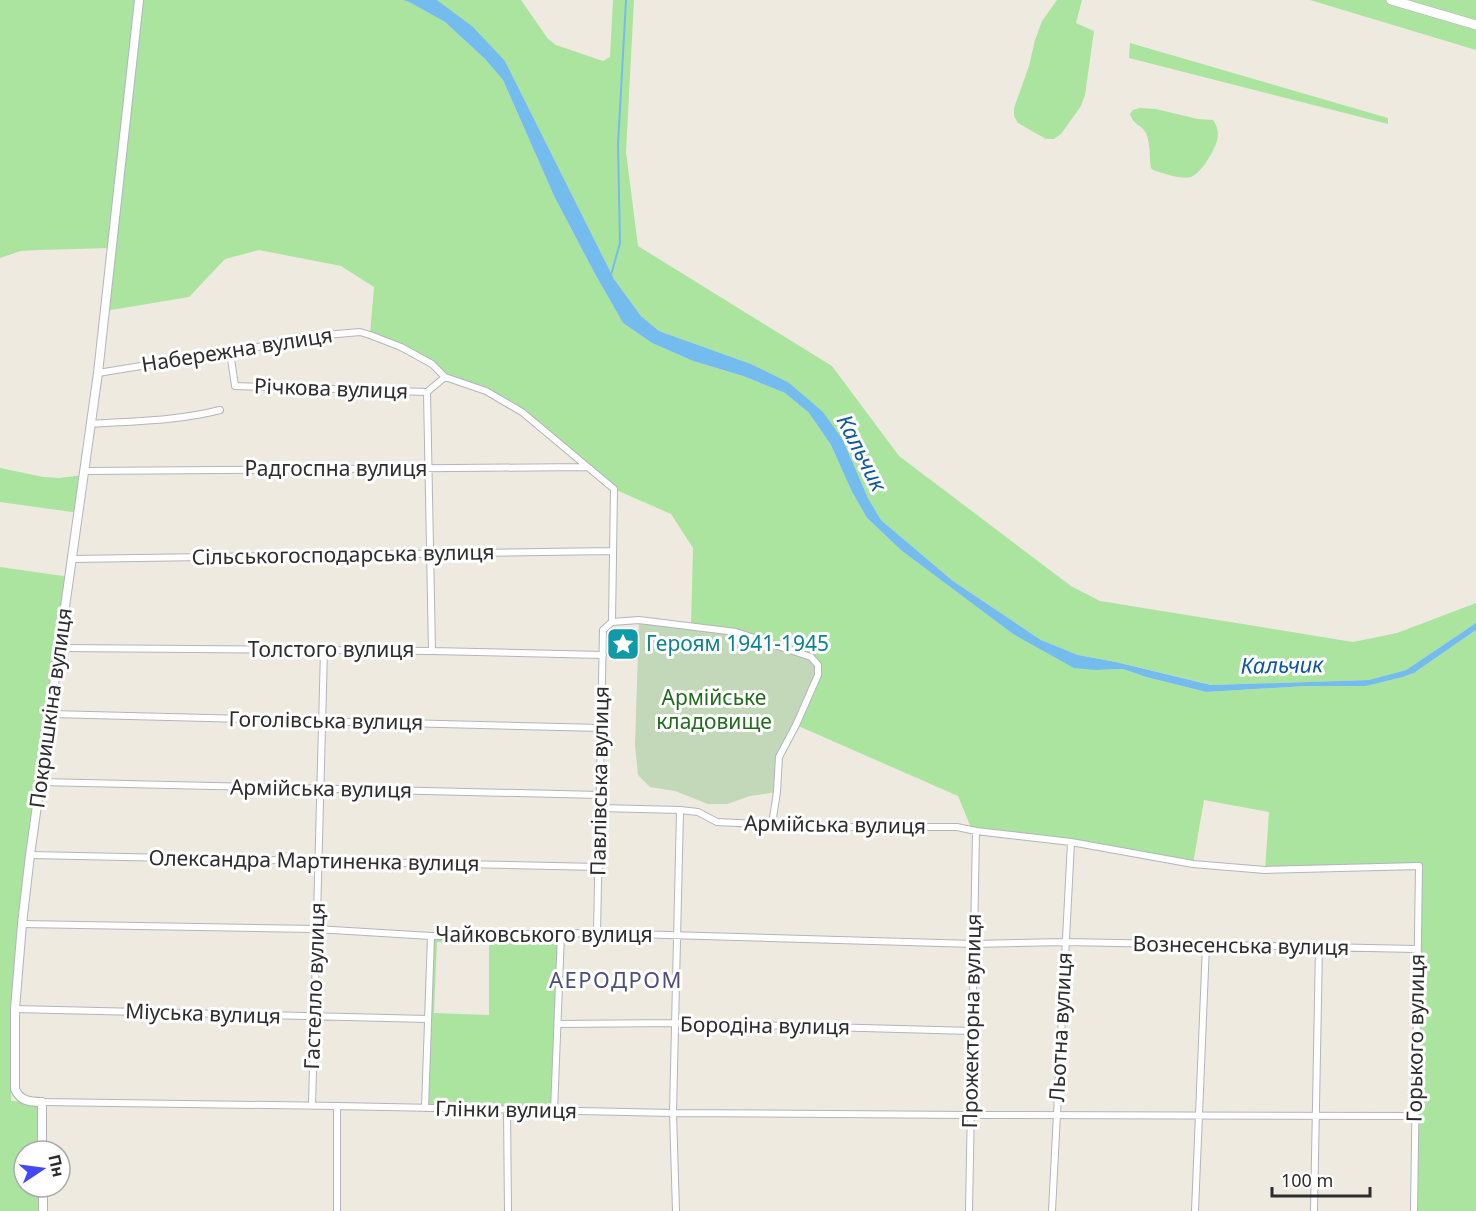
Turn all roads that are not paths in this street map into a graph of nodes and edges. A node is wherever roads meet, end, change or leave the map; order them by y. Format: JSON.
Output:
{"nodes":[{"id":1,"x":139,"y":0,"type":"edge"},
{"id":2,"x":1391,"y":0,"type":"edge"},
{"id":3,"x":1476,"y":25,"type":"edge"},
{"id":4,"x":230,"y":352,"type":"junction"},
{"id":5,"x":98,"y":373,"type":"junction"},
{"id":6,"x":445,"y":377,"type":"junction"},
{"id":7,"x":427,"y":392,"type":"junction"},
{"id":8,"x":220,"y":410,"type":"dead end"},
{"id":9,"x":91,"y":424,"type":"junction"},
{"id":10,"x":588,"y":467,"type":"junction"},
{"id":11,"x":429,"y":468,"type":"junction"},
{"id":12,"x":84,"y":471,"type":"junction"},
{"id":13,"x":613,"y":551,"type":"junction"},
{"id":14,"x":430,"y":554,"type":"junction"},
{"id":15,"x":72,"y":559,"type":"junction"},
{"id":16,"x":612,"y":622,"type":"junction"},
{"id":17,"x":60,"y":648,"type":"junction"},
{"id":18,"x":324,"y":650,"type":"junction"},
{"id":19,"x":432,"y":651,"type":"junction"},
{"id":20,"x":603,"y":655,"type":"junction"},
{"id":21,"x":51,"y":714,"type":"junction"},
{"id":22,"x":322,"y":720,"type":"junction"},
{"id":23,"x":601,"y":728,"type":"junction"},
{"id":24,"x":41,"y":782,"type":"junction"},
{"id":25,"x":320,"y":789,"type":"junction"},
{"id":26,"x":600,"y":795,"type":"junction"},
{"id":27,"x":600,"y":808,"type":"junction"},
{"id":28,"x":680,"y":810,"type":"junction"},
{"id":29,"x":772,"y":824,"type":"junction"},
{"id":30,"x":976,"y":831,"type":"junction"},
{"id":31,"x":1071,"y":843,"type":"junction"},
{"id":32,"x":30,"y":855,"type":"junction"},
{"id":33,"x":318,"y":860,"type":"junction"},
{"id":34,"x":599,"y":867,"type":"junction"},
{"id":35,"x":22,"y":924,"type":"junction"},
{"id":36,"x":316,"y":929,"type":"junction"},
{"id":37,"x":597,"y":933,"type":"junction"},
{"id":38,"x":561,"y":934,"type":"junction"},
{"id":39,"x":431,"y":936,"type":"junction"},
{"id":40,"x":677,"y":936,"type":"junction"},
{"id":41,"x":1065,"y":942,"type":"junction"},
{"id":42,"x":974,"y":944,"type":"junction"},
{"id":43,"x":1206,"y":945,"type":"junction"},
{"id":44,"x":1319,"y":947,"type":"junction"},
{"id":45,"x":1417,"y":949,"type":"junction"},
{"id":46,"x":15,"y":1009,"type":"junction"},
{"id":47,"x":314,"y":1017,"type":"junction"},
{"id":48,"x":428,"y":1019,"type":"junction"},
{"id":49,"x":675,"y":1023,"type":"junction"},
{"id":50,"x":558,"y":1024,"type":"junction"},
{"id":51,"x":972,"y":1031,"type":"junction"},
{"id":52,"x":42,"y":1102,"type":"junction"},
{"id":53,"x":312,"y":1106,"type":"junction"},
{"id":54,"x":337,"y":1106,"type":"junction"},
{"id":55,"x":425,"y":1108,"type":"junction"},
{"id":56,"x":507,"y":1110,"type":"junction"},
{"id":57,"x":554,"y":1110,"type":"junction"},
{"id":58,"x":673,"y":1113,"type":"junction"},
{"id":59,"x":970,"y":1115,"type":"junction"},
{"id":60,"x":1057,"y":1116,"type":"junction"},
{"id":61,"x":1199,"y":1116,"type":"junction"},
{"id":62,"x":1316,"y":1116,"type":"junction"},
{"id":63,"x":1415,"y":1116,"type":"junction"},
{"id":64,"x":42,"y":1139,"type":"edge"},
{"id":65,"x":337,"y":1211,"type":"edge"},
{"id":66,"x":508,"y":1211,"type":"edge"},
{"id":67,"x":676,"y":1211,"type":"edge"},
{"id":68,"x":969,"y":1211,"type":"edge"},
{"id":69,"x":1052,"y":1211,"type":"edge"},
{"id":70,"x":1195,"y":1211,"type":"edge"},
{"id":71,"x":1314,"y":1211,"type":"edge"},
{"id":72,"x":1414,"y":1211,"type":"edge"}],
"edges":[{"from":1,"to":5,"type":"street","name":"Покришкіна вулиця"},
{"from":2,"to":3,"type":"main road"},
{"from":4,"to":5,"type":"street","name":"Набережна вулиця"},
{"from":4,"to":6,"type":"street","name":"Набережна вулиця"},
{"from":4,"to":7,"type":"street","name":"Річкова вулиця"},
{"from":5,"to":9,"type":"street","name":"Покришкіна вулиця"},
{"from":6,"to":7,"type":"street"},
{"from":6,"to":10,"type":"street","name":"Набережна вулиця"},
{"from":7,"to":11,"type":"street"},
{"from":8,"to":9,"type":"street"},
{"from":9,"to":12,"type":"street","name":"Покришкіна вулиця"},
{"from":10,"to":11,"type":"street","name":"Радгоспна вулиця"},
{"from":10,"to":13,"type":"street","name":"Павлівська вулиця"},
{"from":11,"to":12,"type":"street","name":"Радгоспна вулиця"},
{"from":11,"to":14,"type":"street"},
{"from":12,"to":15,"type":"street","name":"Покришкіна вулиця"},
{"from":13,"to":14,"type":"street","name":"Сільськогосподарська вулиця"},
{"from":13,"to":16,"type":"street","name":"Павлівська вулиця"},
{"from":14,"to":15,"type":"street","name":"Сільськогосподарська вулиця"},
{"from":14,"to":19,"type":"street"},
{"from":15,"to":17,"type":"street","name":"Покришкіна вулиця"},
{"from":16,"to":20,"type":"street","name":"Павлівська вулиця"},
{"from":16,"to":29,"type":"street"},
{"from":17,"to":18,"type":"street","name":"Толстого вулиця"},
{"from":17,"to":21,"type":"street","name":"Покришкіна вулиця"},
{"from":18,"to":19,"type":"street","name":"Толстого вулиця"},
{"from":18,"to":22,"type":"street","name":"Гастелло вулиця"},
{"from":19,"to":20,"type":"street","name":"Толстого вулиця"},
{"from":20,"to":23,"type":"street","name":"Павлівська вулиця"},
{"from":21,"to":22,"type":"street","name":"Гоголівська вулиця"},
{"from":21,"to":24,"type":"street","name":"Покришкіна вулиця"},
{"from":22,"to":23,"type":"street","name":"Гоголівська вулиця"},
{"from":22,"to":25,"type":"street","name":"Гастелло вулиця"},
{"from":23,"to":26,"type":"street","name":"Павлівська вулиця"},
{"from":24,"to":25,"type":"street","name":"Армійська вулиця"},
{"from":24,"to":32,"type":"street","name":"Покришкіна вулиця"},
{"from":25,"to":26,"type":"street","name":"Армійська вулиця"},
{"from":25,"to":33,"type":"street","name":"Гастелло вулиця"},
{"from":26,"to":27,"type":"street","name":"Павлівська вулиця"},
{"from":27,"to":28,"type":"street","name":"Армійська вулиця"},
{"from":27,"to":34,"type":"street","name":"Павлівська вулиця"},
{"from":28,"to":29,"type":"street","name":"Армійська вулиця"},
{"from":28,"to":40,"type":"street"},
{"from":29,"to":30,"type":"street","name":"Армійська вулиця"},
{"from":30,"to":31,"type":"street","name":"Армійська вулиця"},
{"from":30,"to":42,"type":"street","name":"Прожекторна вулиця"},
{"from":31,"to":41,"type":"street","name":"Льотна вулиця"},
{"from":31,"to":45,"type":"street","name":"Горького вулиця"},
{"from":32,"to":33,"type":"street","name":"Олександра Мартиненка вулиця"},
{"from":32,"to":35,"type":"street","name":"Покришкіна вулиця"},
{"from":33,"to":34,"type":"street","name":"Олександра Мартиненка вулиця"},
{"from":33,"to":36,"type":"street","name":"Гастелло вулиця"},
{"from":34,"to":37,"type":"street","name":"Павлівська вулиця"},
{"from":35,"to":36,"type":"street","name":"Чайковського вулиця"},
{"from":35,"to":46,"type":"street","name":"Покришкіна вулиця"},
{"from":36,"to":39,"type":"street","name":"Чайковського вулиця"},
{"from":36,"to":47,"type":"street","name":"Гастелло вулиця"},
{"from":37,"to":38,"type":"street","name":"Чайковського вулиця"},
{"from":37,"to":40,"type":"street","name":"Чайковського вулиця"},
{"from":38,"to":39,"type":"street","name":"Чайковського вулиця"},
{"from":38,"to":50,"type":"street"},
{"from":39,"to":48,"type":"street"},
{"from":40,"to":42,"type":"street","name":"Чайковського вулиця"},
{"from":40,"to":49,"type":"street"},
{"from":41,"to":42,"type":"street","name":"Чайковського вулиця"},
{"from":41,"to":43,"type":"street","name":"Вознесенська вулиця"},
{"from":41,"to":60,"type":"street","name":"Льотна вулиця"},
{"from":42,"to":51,"type":"street","name":"Прожекторна вулиця"},
{"from":43,"to":44,"type":"street","name":"Вознесенська вулиця"},
{"from":43,"to":61,"type":"street"},
{"from":44,"to":45,"type":"street","name":"Вознесенська вулиця"},
{"from":44,"to":62,"type":"street"},
{"from":45,"to":63,"type":"street","name":"Горького вулиця"},
{"from":46,"to":47,"type":"street","name":"Міуська вулиця"},
{"from":46,"to":52,"type":"street","name":"Покришкіна вулиця"},
{"from":47,"to":48,"type":"street","name":"Міуська вулиця"},
{"from":47,"to":53,"type":"street","name":"Гастелло вулиця"},
{"from":48,"to":55,"type":"street"},
{"from":49,"to":50,"type":"street","name":"Бородіна вулиця"},
{"from":49,"to":51,"type":"street","name":"Бородіна вулиця"},
{"from":49,"to":58,"type":"street"},
{"from":50,"to":57,"type":"street"},
{"from":51,"to":59,"type":"street","name":"Прожекторна вулиця"},
{"from":52,"to":53,"type":"street","name":"Глінки вулиця"},
{"from":52,"to":64,"type":"street"},
{"from":53,"to":54,"type":"street","name":"Глінки вулиця"},
{"from":54,"to":55,"type":"street","name":"Глінки вулиця"},
{"from":54,"to":65,"type":"street"},
{"from":55,"to":56,"type":"street","name":"Глінки вулиця"},
{"from":56,"to":57,"type":"street","name":"Глінки вулиця"},
{"from":56,"to":66,"type":"street"},
{"from":57,"to":58,"type":"street","name":"Глінки вулиця"},
{"from":58,"to":59,"type":"street","name":"Глінки вулиця"},
{"from":58,"to":67,"type":"street"},
{"from":59,"to":60,"type":"street","name":"Глінки вулиця"},
{"from":59,"to":68,"type":"street","name":"Прожекторна вулиця"},
{"from":60,"to":61,"type":"street","name":"Глінки вулиця"},
{"from":60,"to":69,"type":"street","name":"Льотна вулиця"},
{"from":61,"to":62,"type":"street","name":"Глінки вулиця"},
{"from":61,"to":70,"type":"street"},
{"from":62,"to":63,"type":"street","name":"Глінки вулиця"},
{"from":62,"to":71,"type":"street"},
{"from":63,"to":72,"type":"street","name":"Горького вулиця"}]}
